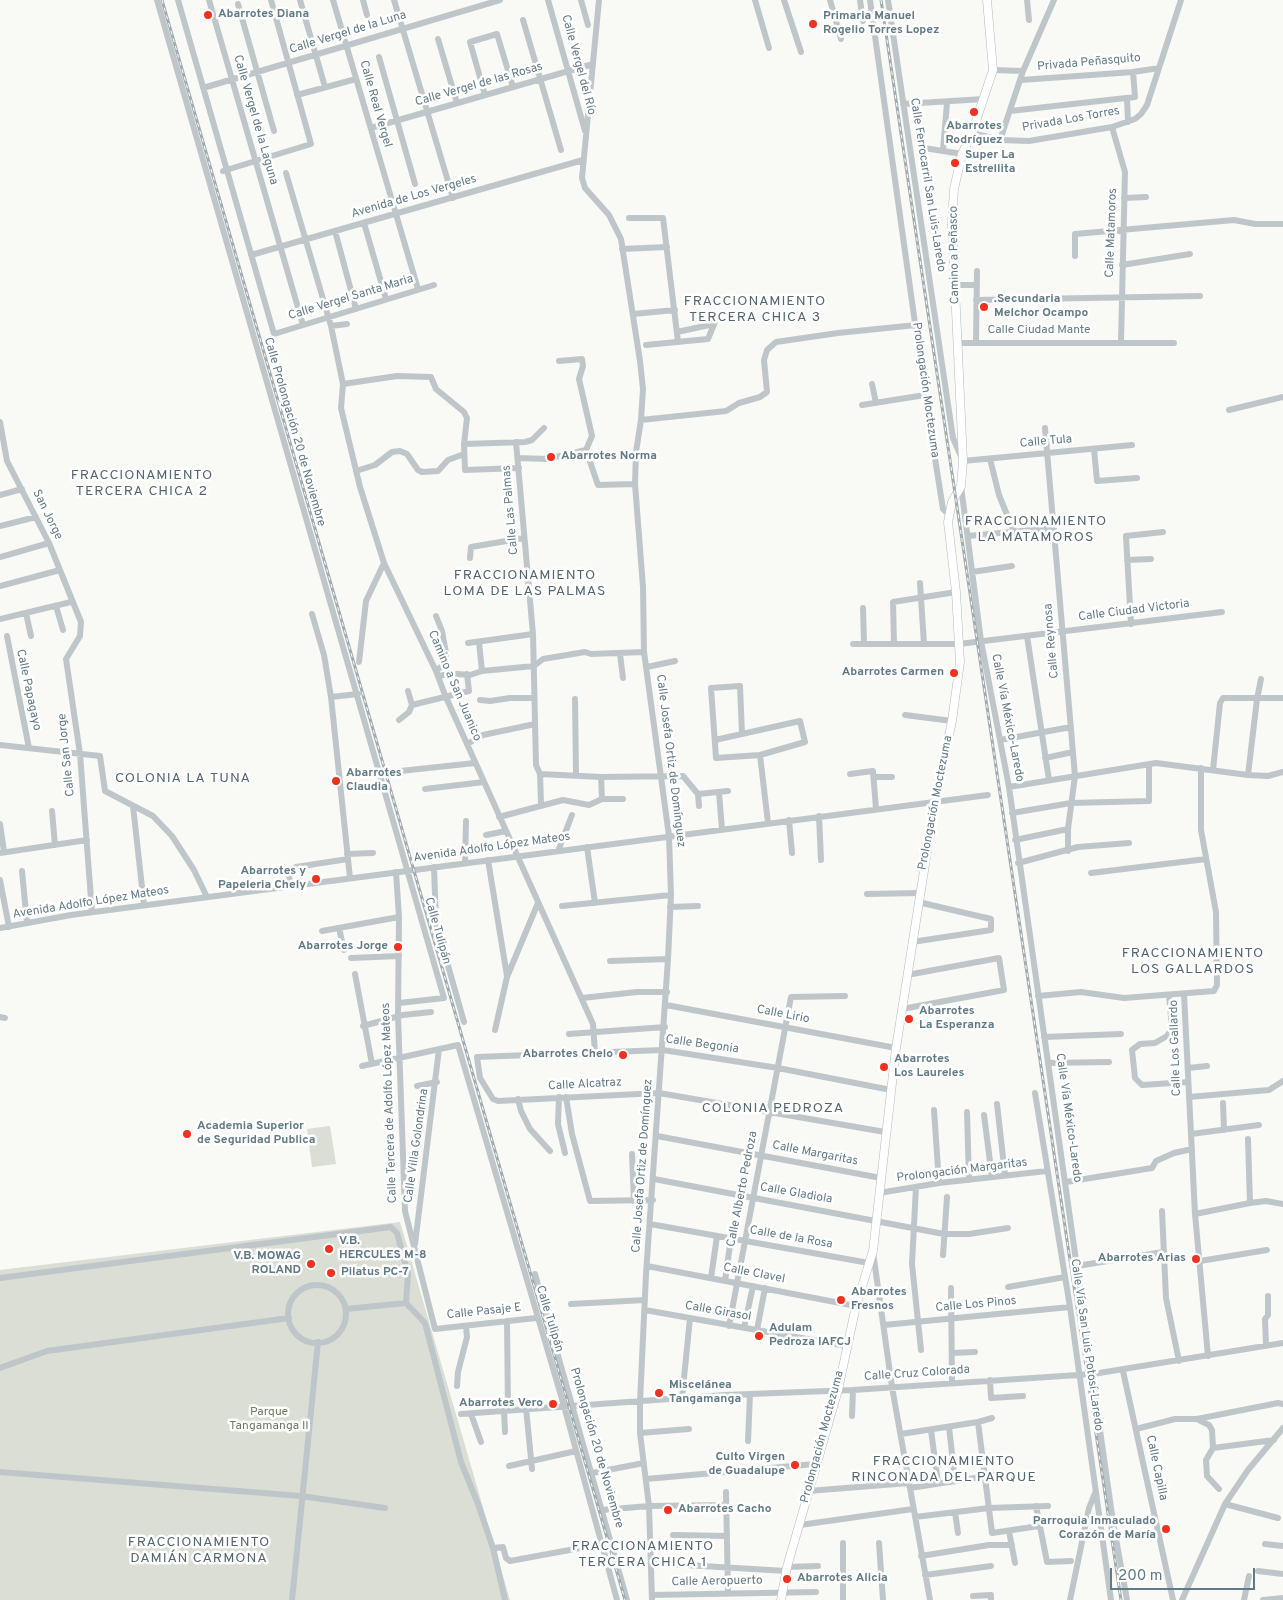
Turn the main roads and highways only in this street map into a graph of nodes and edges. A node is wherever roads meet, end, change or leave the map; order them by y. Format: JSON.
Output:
{"nodes":[{"id":1,"x":987,"y":0,"type":"edge"},
{"id":2,"x":948,"y":514,"type":"joint"},
{"id":3,"x":782,"y":1596,"type":"edge"}],
"edges":[{"from":1,"to":2,"type":"main road","name":"Camino a Peñasco"},
{"from":2,"to":3,"type":"main road","name":"Prolongación Moctezuma"}]}
